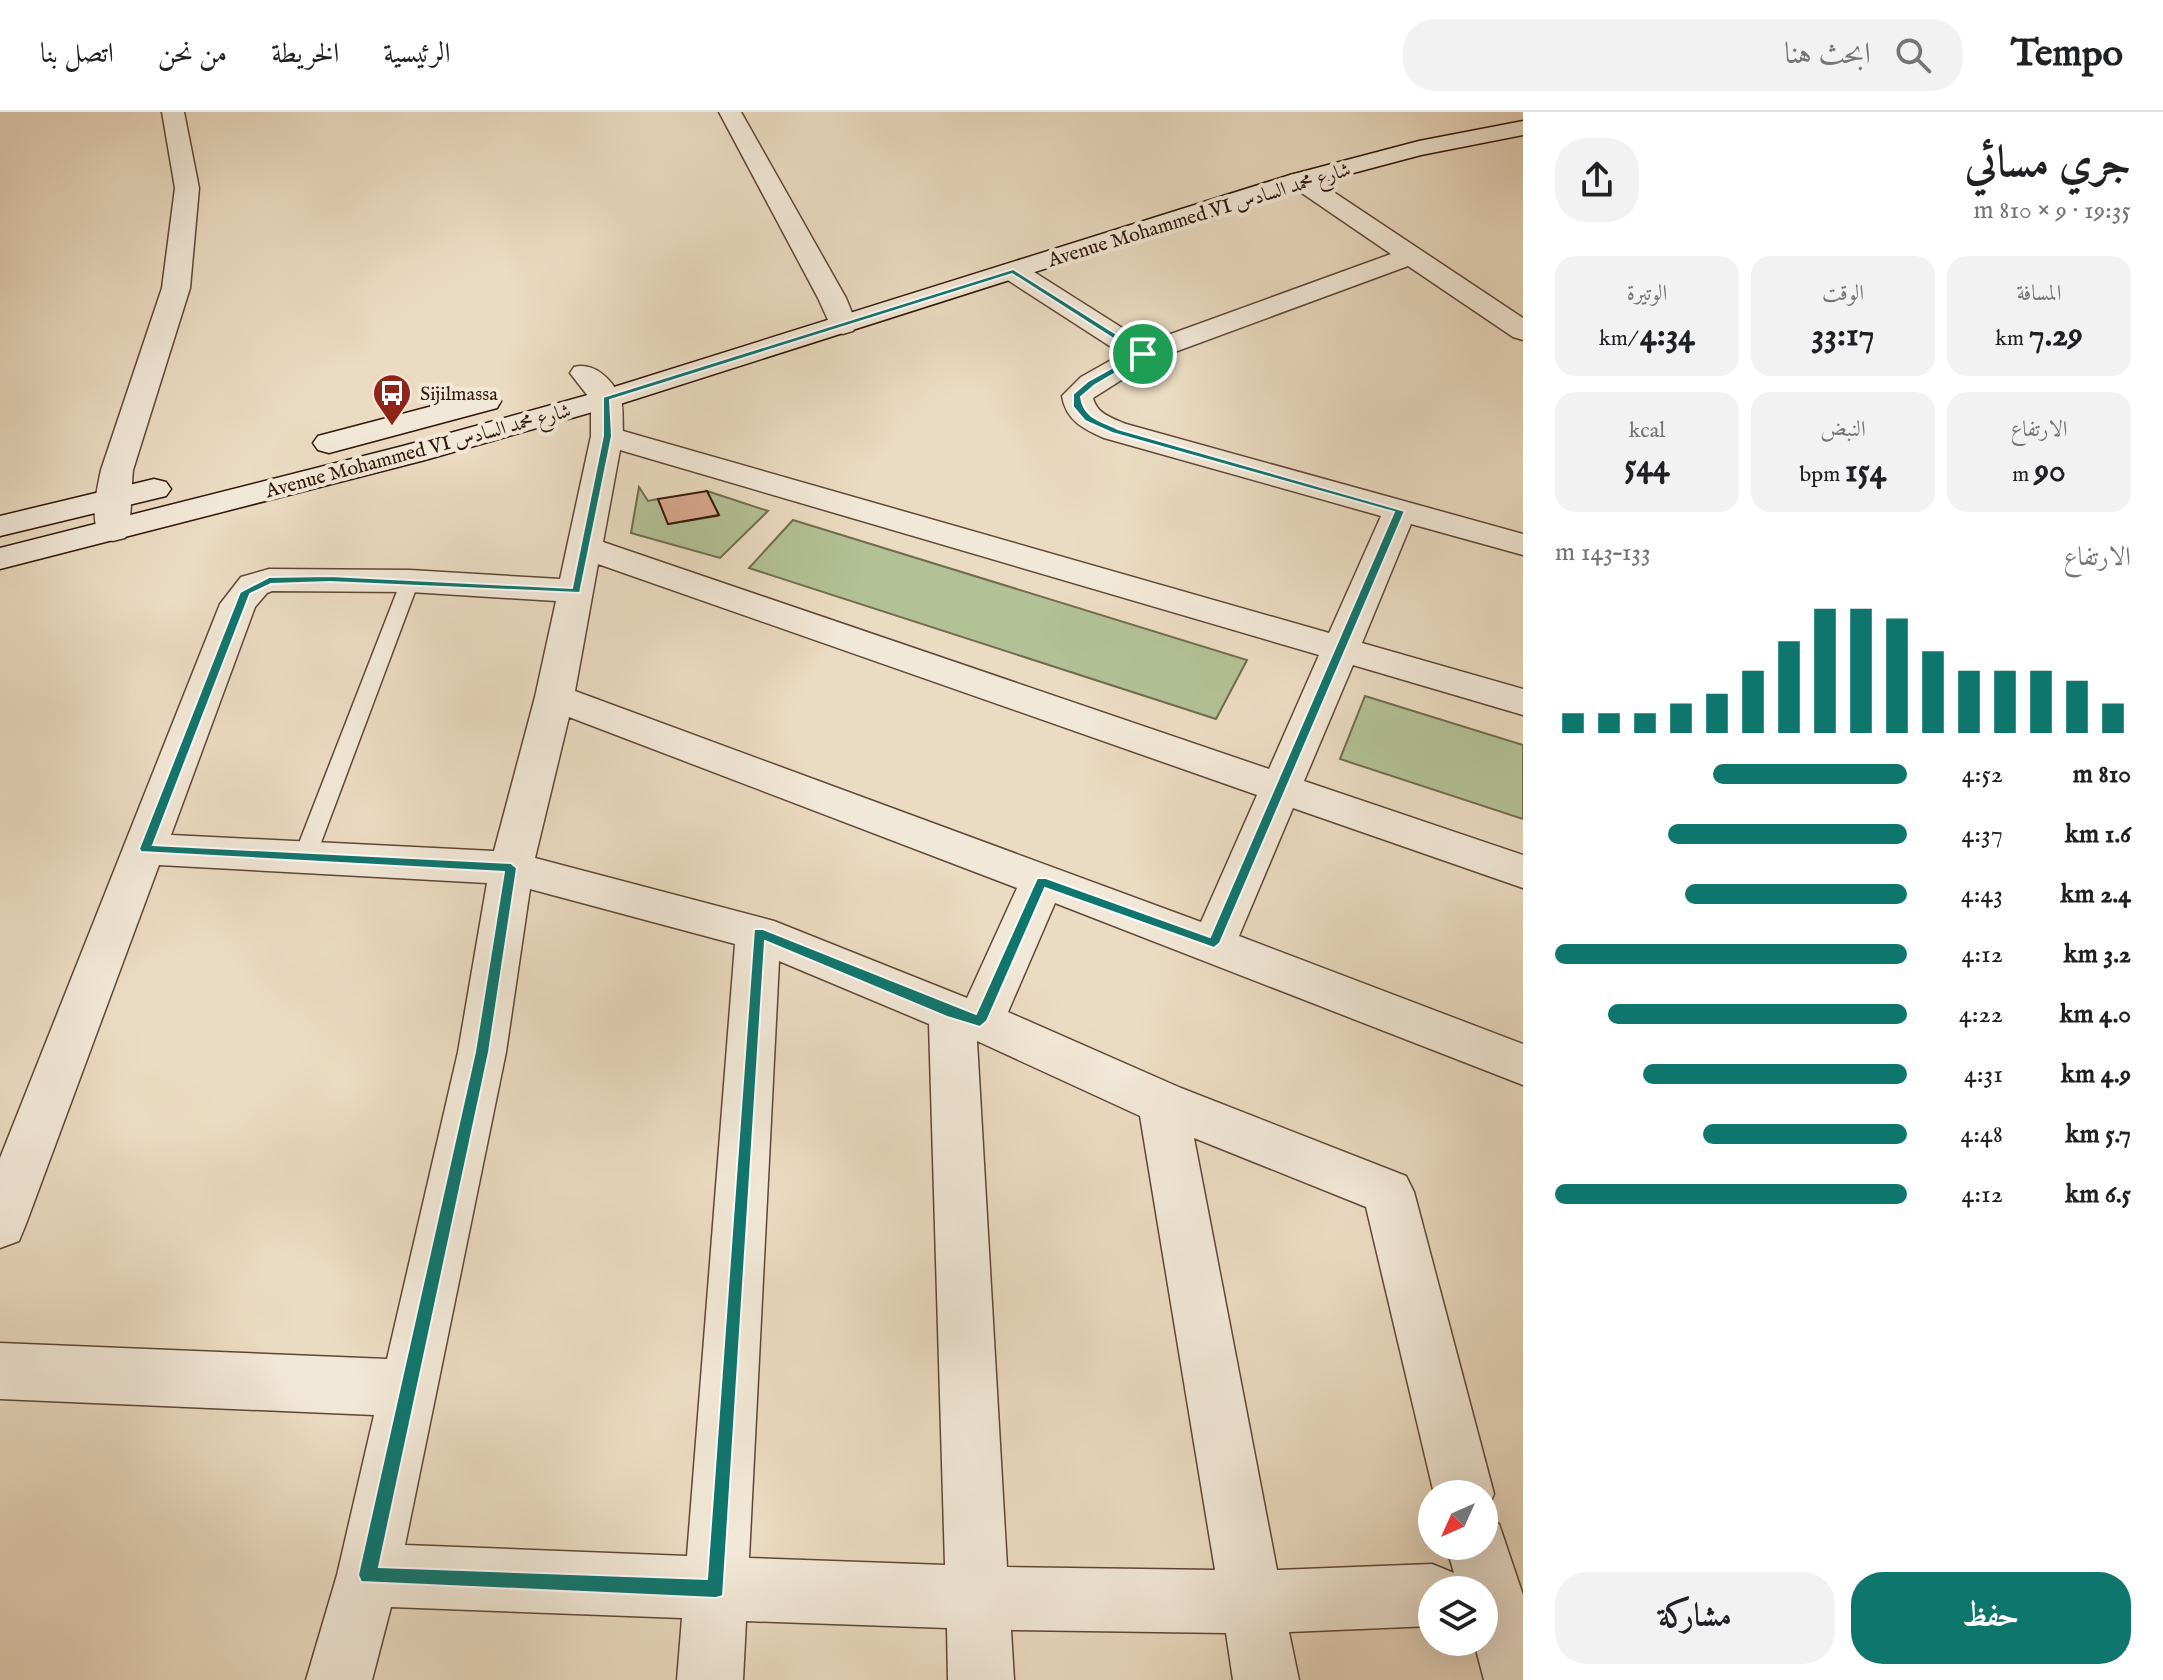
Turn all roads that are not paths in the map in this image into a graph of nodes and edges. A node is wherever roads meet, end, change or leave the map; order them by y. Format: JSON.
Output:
{"nodes":[{"id":1,"x":173,"y":112,"type":"edge"},
{"id":2,"x":730,"y":112,"type":"edge"},
{"id":3,"x":1504,"y":112,"type":"edge"},
{"id":4,"x":1523,"y":128,"type":"edge"},
{"id":5,"x":1299,"y":180,"type":"junction"},
{"id":6,"x":1413,"y":255,"type":"junction"},
{"id":7,"x":1013,"y":271,"type":"junction"},
{"id":8,"x":891,"y":280,"type":"dead end"},
{"id":9,"x":861,"y":289,"type":"dead end"},
{"id":10,"x":803,"y":307,"type":"dead end"},
{"id":11,"x":837,"y":311,"type":"junction"},
{"id":12,"x":1523,"y":331,"type":"edge"},
{"id":13,"x":1143,"y":354,"type":"junction"},
{"id":14,"x":594,"y":391,"type":"junction"},
{"id":15,"x":516,"y":392,"type":"dead end"},
{"id":16,"x":304,"y":450,"type":"dead end"},
{"id":17,"x":186,"y":480,"type":"dead end"},
{"id":18,"x":1400,"y":511,"type":"junction"},
{"id":19,"x":112,"y":515,"type":"junction"},
{"id":20,"x":0,"y":526,"type":"edge"},
{"id":21,"x":1523,"y":545,"type":"edge"},
{"id":22,"x":0,"y":559,"type":"edge"},
{"id":23,"x":580,"y":570,"type":"junction"},
{"id":24,"x":410,"y":581,"type":"junction"},
{"id":25,"x":1341,"y":649,"type":"junction"},
{"id":26,"x":554,"y":697,"type":"junction"},
{"id":27,"x":1523,"y":702,"type":"edge"},
{"id":28,"x":1283,"y":787,"type":"junction"},
{"id":29,"x":145,"y":849,"type":"junction"},
{"id":30,"x":305,"y":856,"type":"junction"},
{"id":31,"x":511,"y":868,"type":"junction"},
{"id":32,"x":1523,"y":872,"type":"edge"},
{"id":33,"x":1042,"y":882,"type":"junction"},
{"id":34,"x":758,"y":933,"type":"junction"},
{"id":35,"x":1214,"y":943,"type":"junction"},
{"id":36,"x":966,"y":1017,"type":"junction"},
{"id":37,"x":1523,"y":1065,"type":"edge"},
{"id":38,"x":1163,"y":1103,"type":"junction"},
{"id":39,"x":0,"y":1224,"type":"edge"},
{"id":40,"x":0,"y":1371,"type":"edge"},
{"id":41,"x":409,"y":1388,"type":"junction"},
{"id":42,"x":1460,"y":1480,"type":"edge"},
{"id":43,"x":368,"y":1575,"type":"junction"},
{"id":44,"x":1418,"y":1588,"type":"edge"},
{"id":45,"x":716,"y":1589,"type":"junction"},
{"id":46,"x":979,"y":1598,"type":"junction"},
{"id":47,"x":1253,"y":1602,"type":"junction"},
{"id":48,"x":1498,"y":1629,"type":"edge"},
{"id":49,"x":339,"y":1680,"type":"edge"},
{"id":50,"x":710,"y":1680,"type":"edge"},
{"id":51,"x":981,"y":1680,"type":"edge"},
{"id":52,"x":1266,"y":1680,"type":"edge"},
{"id":53,"x":1517,"y":1680,"type":"edge"}],
"edges":[{"from":1,"to":19,"type":"street"},
{"from":2,"to":11,"type":"street"},
{"from":3,"to":8,"type":"street","name":"Avenue Mohammed VI شارع محمد السادس"},
{"from":4,"to":5,"type":"street","name":"Avenue Mohammed VI شارع محمد السادس"},
{"from":5,"to":6,"type":"street"},
{"from":5,"to":7,"type":"street","name":"Avenue Mohammed VI شارع محمد السادس"},
{"from":6,"to":12,"type":"street"},
{"from":6,"to":13,"type":"street"},
{"from":7,"to":11,"type":"street","name":"Avenue Mohammed VI شارع محمد السادس"},
{"from":7,"to":13,"type":"street"},
{"from":9,"to":11,"type":"street","name":"Avenue Mohammed VI شارع محمد السادس"},
{"from":10,"to":11,"type":"street","name":"Avenue Mohammed VI شارع محمد السادس"},
{"from":11,"to":14,"type":"street","name":"Avenue Mohammed VI شارع محمد السادس"},
{"from":13,"to":18,"type":"street"},
{"from":14,"to":19,"type":"street","name":"Avenue Mohammed VI شارع محمد السادس"},
{"from":14,"to":23,"type":"street"},
{"from":14,"to":25,"type":"street"},
{"from":15,"to":16,"type":"street","name":"Avenue Mohammed VI شارع محمد السادس"},
{"from":17,"to":19,"type":"street","name":"Avenue Mohammed VI شارع محمد السادس"},
{"from":18,"to":21,"type":"street"},
{"from":18,"to":25,"type":"street"},
{"from":19,"to":20,"type":"street","name":"Avenue Mohammed VI شارع محمد السادس"},
{"from":19,"to":22,"type":"street","name":"Avenue Mohammed VI شارع محمد السادس"},
{"from":23,"to":24,"type":"street"},
{"from":23,"to":26,"type":"street"},
{"from":23,"to":28,"type":"street"},
{"from":24,"to":29,"type":"street"},
{"from":24,"to":30,"type":"lane"},
{"from":25,"to":27,"type":"street"},
{"from":25,"to":28,"type":"street"},
{"from":26,"to":31,"type":"street"},
{"from":26,"to":33,"type":"street"},
{"from":28,"to":32,"type":"street"},
{"from":28,"to":35,"type":"street"},
{"from":29,"to":30,"type":"street"},
{"from":29,"to":39,"type":"street"},
{"from":30,"to":31,"type":"street"},
{"from":31,"to":34,"type":"street"},
{"from":31,"to":41,"type":"street"},
{"from":33,"to":35,"type":"street"},
{"from":33,"to":36,"type":"street"},
{"from":34,"to":36,"type":"street"},
{"from":34,"to":45,"type":"street"},
{"from":35,"to":37,"type":"street"},
{"from":36,"to":38,"type":"street"},
{"from":36,"to":46,"type":"street"},
{"from":38,"to":42,"type":"street"},
{"from":38,"to":47,"type":"street"},
{"from":40,"to":41,"type":"street"},
{"from":41,"to":43,"type":"street"},
{"from":43,"to":45,"type":"street"},
{"from":43,"to":49,"type":"street"},
{"from":44,"to":47,"type":"street"},
{"from":45,"to":46,"type":"street"},
{"from":45,"to":50,"type":"street"},
{"from":46,"to":47,"type":"street"},
{"from":46,"to":51,"type":"street"},
{"from":47,"to":52,"type":"street"},
{"from":48,"to":53,"type":"street"}]}
